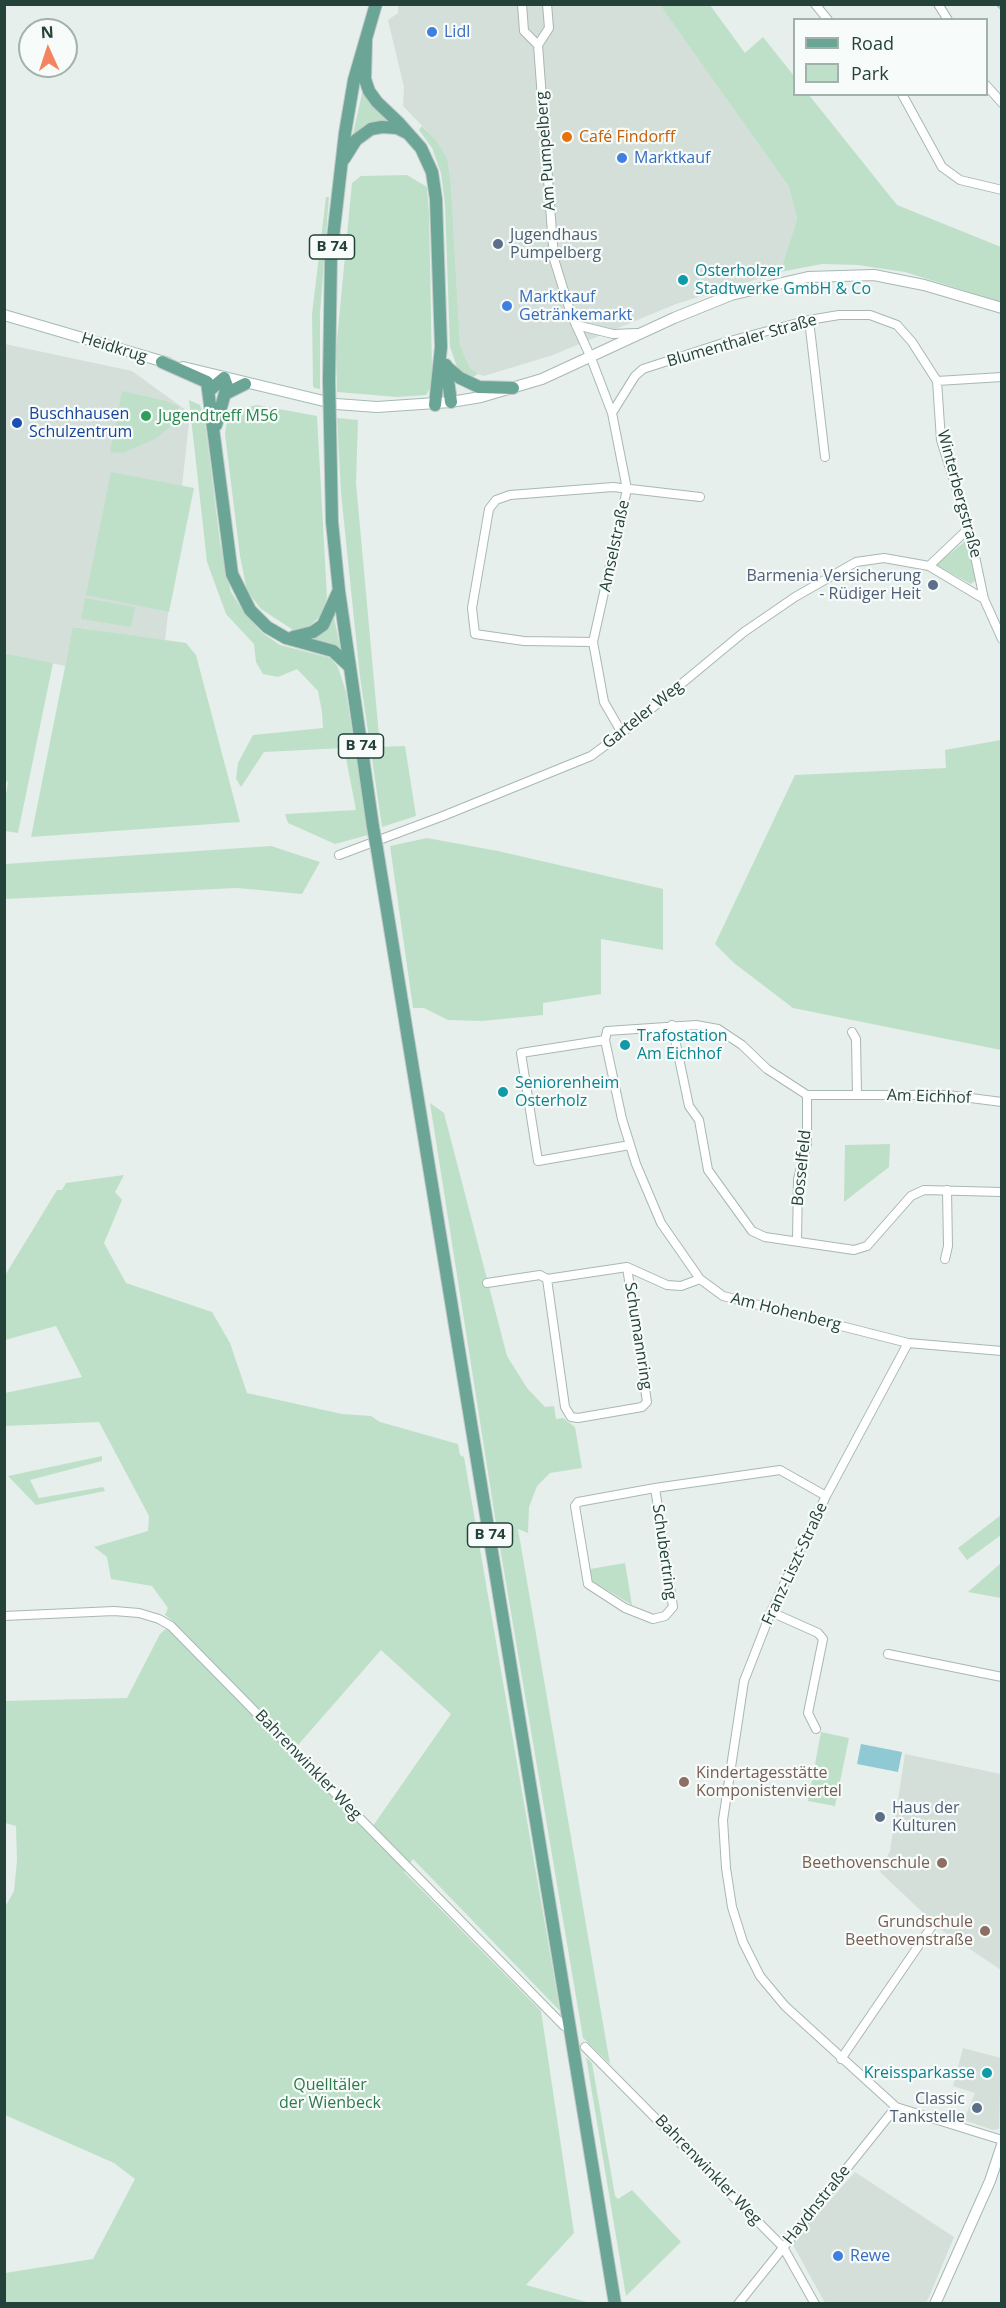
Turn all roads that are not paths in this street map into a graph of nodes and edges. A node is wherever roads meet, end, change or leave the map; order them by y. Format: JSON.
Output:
{"nodes":[{"id":1,"x":376,"y":4,"type":"edge"},
{"id":2,"x":522,"y":4,"type":"edge"},
{"id":3,"x":547,"y":4,"type":"edge"},
{"id":4,"x":815,"y":4,"type":"edge"},
{"id":5,"x":938,"y":4,"type":"edge"},
{"id":6,"x":826,"y":18,"type":"edge"},
{"id":7,"x":947,"y":18,"type":"edge"},
{"id":8,"x":366,"y":41,"type":"junction"},
{"id":9,"x":538,"y":45,"type":"junction"},
{"id":10,"x":988,"y":86,"type":"edge"},
{"id":11,"x":903,"y":96,"type":"edge"},
{"id":12,"x":1002,"y":103,"type":"edge"},
{"id":13,"x":410,"y":135,"type":"junction"},
{"id":14,"x":342,"y":163,"type":"junction"},
{"id":15,"x":1002,"y":190,"type":"edge"},
{"id":16,"x":1002,"y":308,"type":"edge"},
{"id":17,"x":4,"y":315,"type":"edge"},
{"id":18,"x":809,"y":320,"type":"junction"},
{"id":19,"x":576,"y":326,"type":"junction"},
{"id":20,"x":644,"y":333,"type":"junction"},
{"id":21,"x":441,"y":347,"type":"junction"},
{"id":22,"x":591,"y":358,"type":"junction"},
{"id":23,"x":162,"y":362,"type":"junction"},
{"id":24,"x":447,"y":367,"type":"junction"},
{"id":25,"x":1002,"y":377,"type":"edge"},
{"id":26,"x":224,"y":378,"type":"junction"},
{"id":27,"x":937,"y":381,"type":"junction"},
{"id":28,"x":245,"y":384,"type":"junction"},
{"id":29,"x":513,"y":388,"type":"junction"},
{"id":30,"x":210,"y":390,"type":"junction"},
{"id":31,"x":225,"y":394,"type":"junction"},
{"id":32,"x":451,"y":402,"type":"junction"},
{"id":33,"x":435,"y":405,"type":"junction"},
{"id":34,"x":612,"y":413,"type":"junction"},
{"id":35,"x":214,"y":429,"type":"junction"},
{"id":36,"x":825,"y":457,"type":"dead end"},
{"id":37,"x":627,"y":489,"type":"junction"},
{"id":38,"x":700,"y":497,"type":"dead end"},
{"id":39,"x":969,"y":528,"type":"junction"},
{"id":40,"x":929,"y":566,"type":"junction"},
{"id":41,"x":339,"y":591,"type":"junction"},
{"id":42,"x":984,"y":599,"type":"junction"},
{"id":43,"x":286,"y":638,"type":"junction"},
{"id":44,"x":1002,"y":639,"type":"edge"},
{"id":45,"x":593,"y":642,"type":"junction"},
{"id":46,"x":349,"y":666,"type":"junction"},
{"id":47,"x":622,"y":733,"type":"junction"},
{"id":48,"x":339,"y":855,"type":"dead end"},
{"id":49,"x":672,"y":1024,"type":"junction"},
{"id":50,"x":852,"y":1032,"type":"dead end"},
{"id":51,"x":606,"y":1036,"type":"junction"},
{"id":52,"x":807,"y":1095,"type":"junction"},
{"id":53,"x":857,"y":1095,"type":"junction"},
{"id":54,"x":1002,"y":1102,"type":"edge"},
{"id":55,"x":630,"y":1145,"type":"junction"},
{"id":56,"x":947,"y":1190,"type":"junction"},
{"id":57,"x":1002,"y":1192,"type":"edge"},
{"id":58,"x":797,"y":1241,"type":"junction"},
{"id":59,"x":945,"y":1259,"type":"dead end"},
{"id":60,"x":627,"y":1267,"type":"junction"},
{"id":61,"x":547,"y":1279,"type":"junction"},
{"id":62,"x":700,"y":1279,"type":"junction"},
{"id":63,"x":488,"y":1283,"type":"dead end"},
{"id":64,"x":908,"y":1342,"type":"junction"},
{"id":65,"x":1002,"y":1351,"type":"edge"},
{"id":66,"x":655,"y":1488,"type":"junction"},
{"id":67,"x":826,"y":1496,"type":"junction"},
{"id":68,"x":771,"y":1612,"type":"junction"},
{"id":69,"x":4,"y":1616,"type":"edge"},
{"id":70,"x":888,"y":1654,"type":"dead end"},
{"id":71,"x":1002,"y":1677,"type":"edge"},
{"id":72,"x":816,"y":1729,"type":"dead end"},
{"id":73,"x":932,"y":1926,"type":"dead end"},
{"id":74,"x":564,"y":2026,"type":"dead end"},
{"id":75,"x":585,"y":2047,"type":"dead end"},
{"id":76,"x":841,"y":2060,"type":"junction"},
{"id":77,"x":896,"y":2108,"type":"junction"},
{"id":78,"x":1002,"y":2140,"type":"edge"},
{"id":79,"x":1002,"y":2145,"type":"edge"},
{"id":80,"x":783,"y":2247,"type":"junction"},
{"id":81,"x":615,"y":2304,"type":"edge"},
{"id":82,"x":738,"y":2304,"type":"edge"},
{"id":83,"x":815,"y":2304,"type":"edge"},
{"id":84,"x":935,"y":2304,"type":"edge"}],
"edges":[{"from":1,"to":8,"type":"main road","number":"B 74"},
{"from":2,"to":9,"type":"street","name":"Am Pumpelberg"},
{"from":3,"to":9,"type":"street","name":"Am Pumpelberg"},
{"from":4,"to":6,"type":"street"},
{"from":5,"to":7,"type":"street"},
{"from":8,"to":13,"type":"main road"},
{"from":8,"to":14,"type":"main road","number":"B 74"},
{"from":9,"to":19,"type":"street","name":"Am Pumpelberg"},
{"from":10,"to":12,"type":"street"},
{"from":11,"to":15,"type":"street"},
{"from":13,"to":14,"type":"main road"},
{"from":13,"to":21,"type":"main road"},
{"from":14,"to":41,"type":"main road","number":"B 74","bridge":true},
{"from":16,"to":20,"type":"street","name":"Heidkrug"},
{"from":17,"to":23,"type":"street","name":"Heidkrug"},
{"from":18,"to":27,"type":"street","name":"Blumenthaler Straße"},
{"from":18,"to":34,"type":"street","name":"Blumenthaler Straße"},
{"from":18,"to":36,"type":"street"},
{"from":19,"to":20,"type":"street"},
{"from":19,"to":22,"type":"street","name":"Am Pumpelberg"},
{"from":20,"to":22,"type":"street","name":"Heidkrug"},
{"from":21,"to":24,"type":"main road"},
{"from":21,"to":33,"type":"main road"},
{"from":22,"to":29,"type":"street","name":"Heidkrug"},
{"from":22,"to":34,"type":"street","name":"Amselstraße"},
{"from":23,"to":26,"type":"street","name":"Heidkrug"},
{"from":23,"to":30,"type":"main road"},
{"from":24,"to":29,"type":"main road"},
{"from":24,"to":32,"type":"main road"},
{"from":25,"to":27,"type":"street"},
{"from":26,"to":28,"type":"street","name":"Heidkrug"},
{"from":26,"to":30,"type":"main road"},
{"from":26,"to":31,"type":"main road"},
{"from":27,"to":39,"type":"street","name":"Winterbergstraße"},
{"from":28,"to":31,"type":"main road"},
{"from":28,"to":33,"type":"street","name":"Heidkrug"},
{"from":29,"to":32,"type":"street","name":"Heidkrug"},
{"from":30,"to":35,"type":"main road"},
{"from":31,"to":35,"type":"main road"},
{"from":32,"to":33,"type":"street","name":"Heidkrug"},
{"from":34,"to":37,"type":"street","name":"Amselstraße"},
{"from":35,"to":43,"type":"main road"},
{"from":37,"to":38,"type":"street"},
{"from":37,"to":45,"type":"street","name":"Amselstraße"},
{"from":37,"to":45,"type":"street"},
{"from":39,"to":40,"type":"street"},
{"from":39,"to":42,"type":"street","name":"Winterbergstraße"},
{"from":40,"to":42,"type":"street","name":"Garteler Weg"},
{"from":40,"to":47,"type":"street","name":"Garteler Weg"},
{"from":41,"to":43,"type":"main road"},
{"from":41,"to":46,"type":"main road","number":"B 74"},
{"from":42,"to":44,"type":"street","name":"Winterbergstraße"},
{"from":43,"to":46,"type":"main road"},
{"from":45,"to":47,"type":"street","name":"Amselstraße"},
{"from":46,"to":81,"type":"main road","number":"B 74","bridge":true},
{"from":47,"to":48,"type":"street","name":"Garteler Weg"},
{"from":49,"to":51,"type":"street"},
{"from":49,"to":52,"type":"street"},
{"from":49,"to":58,"type":"street"},
{"from":50,"to":53,"type":"street"},
{"from":51,"to":55,"type":"street","name":"Am Hohenberg"},
{"from":51,"to":55,"type":"street"},
{"from":52,"to":53,"type":"street","name":"Am Eichhof"},
{"from":52,"to":58,"type":"street","name":"Bosselfeld"},
{"from":53,"to":54,"type":"street","name":"Am Eichhof"},
{"from":55,"to":62,"type":"street","name":"Am Hohenberg"},
{"from":56,"to":57,"type":"street"},
{"from":56,"to":58,"type":"street"},
{"from":56,"to":59,"type":"street"},
{"from":60,"to":61,"type":"street","name":"Schumannring"},
{"from":60,"to":61,"type":"street","name":"Schumannring"},
{"from":60,"to":62,"type":"street","name":"Schumannring"},
{"from":61,"to":63,"type":"street","name":"Schumannring"},
{"from":62,"to":64,"type":"street","name":"Am Hohenberg"},
{"from":64,"to":65,"type":"street","name":"Am Hohenberg"},
{"from":64,"to":67,"type":"street","name":"Franz-Liszt-Straße"},
{"from":66,"to":66,"type":"street","name":"Schubertring"},
{"from":66,"to":67,"type":"street","name":"Schubertring"},
{"from":67,"to":68,"type":"street","name":"Franz-Liszt-Straße"},
{"from":68,"to":72,"type":"street"},
{"from":68,"to":76,"type":"street","name":"Franz-Liszt-Straße"},
{"from":69,"to":74,"type":"street","name":"Bahrenwinkler Weg"},
{"from":70,"to":71,"type":"street"},
{"from":73,"to":76,"type":"street"},
{"from":75,"to":80,"type":"street","name":"Bahrenwinkler Weg"},
{"from":76,"to":77,"type":"street","name":"Franz-Liszt-Straße"},
{"from":77,"to":78,"type":"street"},
{"from":77,"to":80,"type":"street","name":"Haydnstraße"},
{"from":79,"to":84,"type":"street"},
{"from":80,"to":82,"type":"street","name":"Haydnstraße"},
{"from":80,"to":83,"type":"street","name":"Bahrenwinkler Weg"}]}
